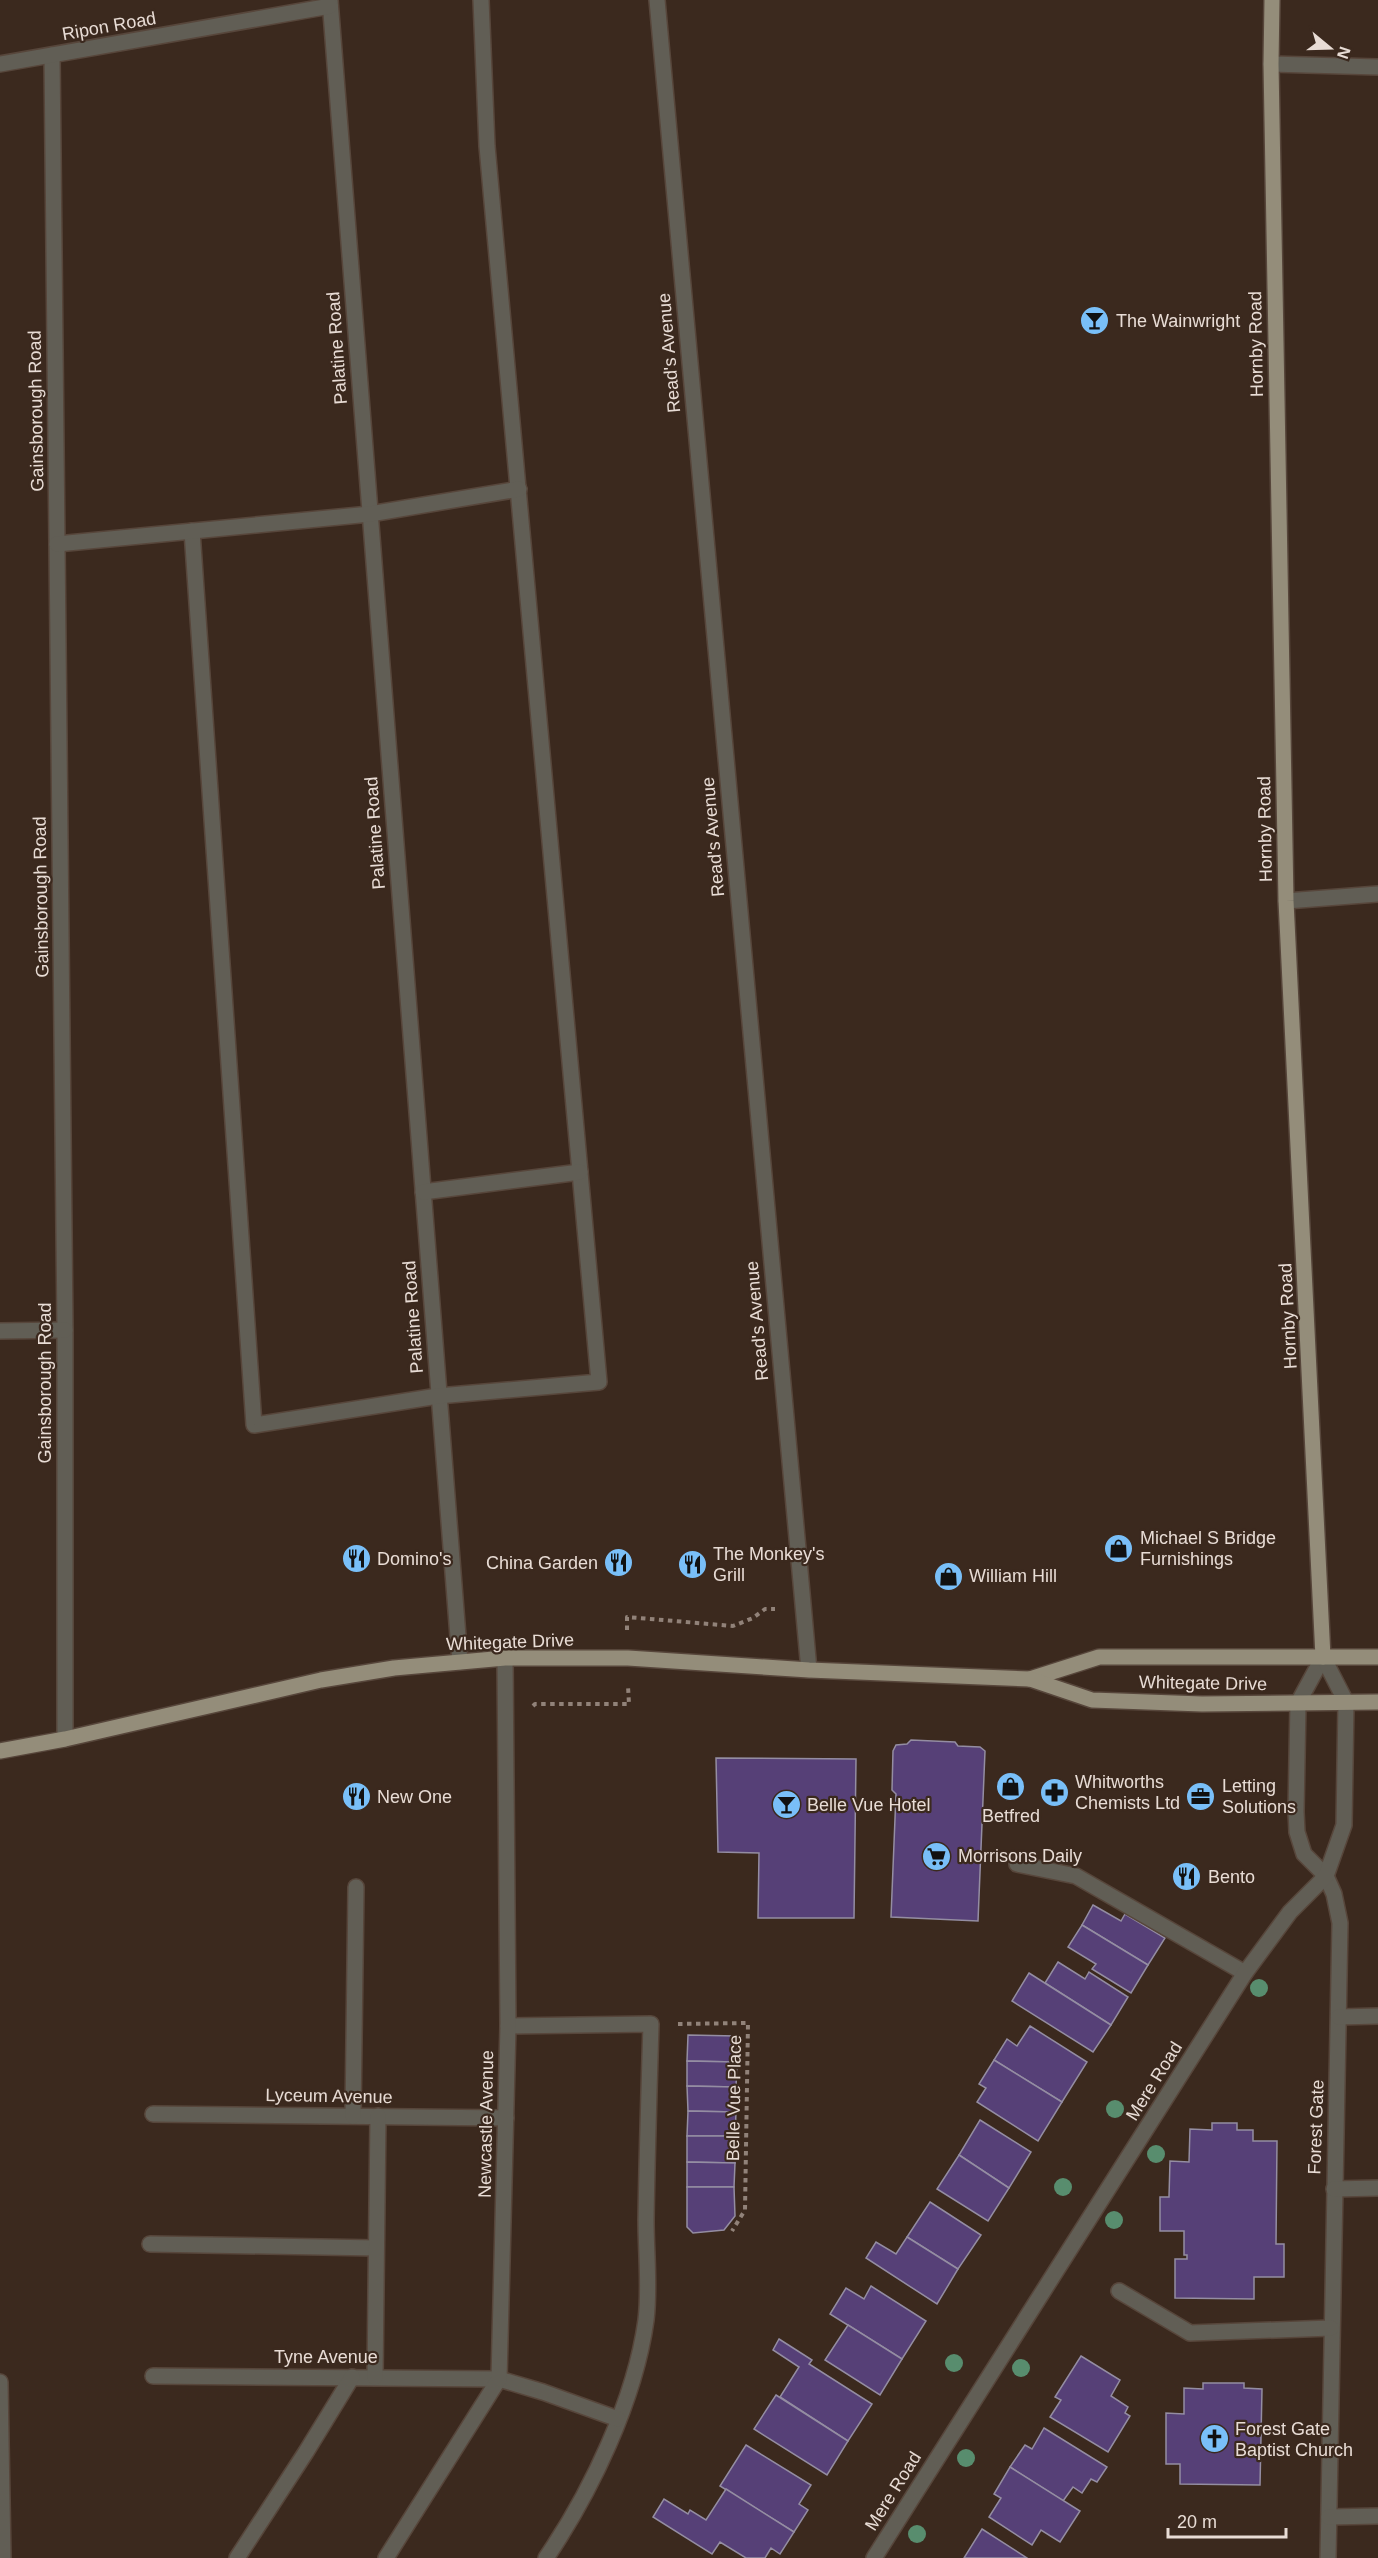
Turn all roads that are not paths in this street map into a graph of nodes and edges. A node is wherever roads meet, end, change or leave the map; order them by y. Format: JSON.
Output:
{"nodes":[{"id":1,"x":481,"y":0,"type":"edge"},
{"id":2,"x":657,"y":0,"type":"edge"},
{"id":3,"x":1272,"y":0,"type":"edge"},
{"id":4,"x":330,"y":3,"type":"edge"},
{"id":5,"x":52,"y":55,"type":"junction"},
{"id":6,"x":0,"y":64,"type":"edge"},
{"id":7,"x":1271,"y":64,"type":"junction"},
{"id":8,"x":1378,"y":67,"type":"edge"},
{"id":9,"x":519,"y":489,"type":"junction"},
{"id":10,"x":370,"y":514,"type":"junction"},
{"id":11,"x":192,"y":531,"type":"junction"},
{"id":12,"x":57,"y":544,"type":"junction"},
{"id":13,"x":1378,"y":894,"type":"edge"},
{"id":14,"x":1286,"y":902,"type":"junction"},
{"id":15,"x":580,"y":1172,"type":"junction"},
{"id":16,"x":423,"y":1192,"type":"junction"},
{"id":17,"x":65,"y":1330,"type":"junction"},
{"id":18,"x":0,"y":1331,"type":"edge"},
{"id":19,"x":438,"y":1396,"type":"junction"},
{"id":20,"x":1323,"y":1657,"type":"junction"},
{"id":21,"x":1378,"y":1657,"type":"edge"},
{"id":22,"x":505,"y":1659,"type":"junction"},
{"id":23,"x":460,"y":1662,"type":"junction"},
{"id":24,"x":809,"y":1670,"type":"junction"},
{"id":25,"x":1030,"y":1679,"type":"junction"},
{"id":26,"x":1346,"y":1702,"type":"junction"},
{"id":27,"x":1378,"y":1702,"type":"edge"},
{"id":28,"x":1298,"y":1703,"type":"junction"},
{"id":29,"x":65,"y":1739,"type":"junction"},
{"id":30,"x":0,"y":1751,"type":"edge"},
{"id":31,"x":1017,"y":1864,"type":"dead end"},
{"id":32,"x":1326,"y":1876,"type":"junction"},
{"id":33,"x":356,"y":1887,"type":"dead end"},
{"id":34,"x":1245,"y":1973,"type":"junction"},
{"id":35,"x":1378,"y":2016,"type":"edge"},
{"id":36,"x":1339,"y":2017,"type":"junction"},
{"id":37,"x":508,"y":2026,"type":"junction"},
{"id":38,"x":153,"y":2114,"type":"dead end"},
{"id":39,"x":353,"y":2116,"type":"junction"},
{"id":40,"x":378,"y":2116,"type":"junction"},
{"id":41,"x":506,"y":2118,"type":"junction"},
{"id":42,"x":1378,"y":2187,"type":"edge"},
{"id":43,"x":1334,"y":2189,"type":"junction"},
{"id":44,"x":150,"y":2244,"type":"dead end"},
{"id":45,"x":376,"y":2248,"type":"junction"},
{"id":46,"x":1119,"y":2291,"type":"dead end"},
{"id":47,"x":1331,"y":2328,"type":"junction"},
{"id":48,"x":153,"y":2376,"type":"dead end"},
{"id":49,"x":352,"y":2377,"type":"junction"},
{"id":50,"x":375,"y":2377,"type":"junction"},
{"id":51,"x":499,"y":2379,"type":"junction"},
{"id":52,"x":0,"y":2382,"type":"edge"},
{"id":53,"x":618,"y":2419,"type":"junction"},
{"id":54,"x":1378,"y":2516,"type":"edge"},
{"id":55,"x":1329,"y":2517,"type":"junction"},
{"id":56,"x":3,"y":2558,"type":"edge"},
{"id":57,"x":237,"y":2558,"type":"edge"},
{"id":58,"x":386,"y":2558,"type":"edge"},
{"id":59,"x":546,"y":2558,"type":"edge"},
{"id":60,"x":874,"y":2558,"type":"edge"},
{"id":61,"x":1328,"y":2558,"type":"edge"}],
"edges":[{"from":1,"to":9,"type":"street"},
{"from":2,"to":24,"type":"street","name":"Read's Avenue"},
{"from":3,"to":7,"type":"main road","name":"Hornby Road"},
{"from":4,"to":5,"type":"street","name":"Ripon Road"},
{"from":4,"to":10,"type":"street","name":"Palatine Road"},
{"from":5,"to":6,"type":"street","name":"Ripon Road"},
{"from":5,"to":12,"type":"street","name":"Gainsborough Road"},
{"from":7,"to":8,"type":"street"},
{"from":7,"to":14,"type":"main road","name":"Hornby Road"},
{"from":9,"to":10,"type":"street"},
{"from":9,"to":15,"type":"street"},
{"from":10,"to":11,"type":"street"},
{"from":10,"to":16,"type":"street","name":"Palatine Road"},
{"from":11,"to":12,"type":"street"},
{"from":11,"to":19,"type":"street"},
{"from":12,"to":17,"type":"street","name":"Gainsborough Road"},
{"from":13,"to":14,"type":"street"},
{"from":14,"to":20,"type":"main road","name":"Hornby Road"},
{"from":15,"to":16,"type":"street"},
{"from":15,"to":19,"type":"street"},
{"from":16,"to":19,"type":"street","name":"Palatine Road"},
{"from":17,"to":18,"type":"street"},
{"from":17,"to":29,"type":"street","name":"Gainsborough Road"},
{"from":19,"to":23,"type":"street","name":"Palatine Road"},
{"from":20,"to":21,"type":"main road","name":"Whitegate Drive"},
{"from":20,"to":25,"type":"main road","name":"Whitegate Drive"},
{"from":20,"to":26,"type":"street"},
{"from":20,"to":28,"type":"street"},
{"from":22,"to":23,"type":"main road","name":"Whitegate Drive"},
{"from":22,"to":24,"type":"main road","name":"Whitegate Drive"},
{"from":22,"to":37,"type":"street","name":"Newcastle Avenue"},
{"from":23,"to":29,"type":"main road","name":"Whitegate Drive"},
{"from":24,"to":25,"type":"main road","name":"Whitegate Drive"},
{"from":25,"to":28,"type":"main road","name":"Whitegate Drive"},
{"from":26,"to":27,"type":"main road","name":"Whitegate Drive"},
{"from":26,"to":28,"type":"main road","name":"Whitegate Drive"},
{"from":26,"to":32,"type":"street"},
{"from":28,"to":32,"type":"street"},
{"from":29,"to":30,"type":"main road","name":"Whitegate Drive"},
{"from":31,"to":34,"type":"street"},
{"from":32,"to":34,"type":"street","name":"Mere Road"},
{"from":32,"to":36,"type":"street","name":"Forest Gate"},
{"from":33,"to":39,"type":"street"},
{"from":34,"to":60,"type":"street","name":"Mere Road"},
{"from":35,"to":36,"type":"street"},
{"from":36,"to":43,"type":"street","name":"Forest Gate"},
{"from":37,"to":41,"type":"street","name":"Newcastle Avenue"},
{"from":37,"to":53,"type":"street"},
{"from":38,"to":39,"type":"street","name":"Lyceum Avenue"},
{"from":39,"to":40,"type":"street","name":"Lyceum Avenue"},
{"from":40,"to":41,"type":"street","name":"Lyceum Avenue"},
{"from":40,"to":45,"type":"street"},
{"from":41,"to":51,"type":"street","name":"Newcastle Avenue"},
{"from":42,"to":43,"type":"street"},
{"from":43,"to":47,"type":"street","name":"Forest Gate"},
{"from":44,"to":45,"type":"street"},
{"from":45,"to":50,"type":"street"},
{"from":46,"to":47,"type":"street"},
{"from":47,"to":55,"type":"street","name":"Forest Gate"},
{"from":48,"to":49,"type":"street","name":"Tyne Avenue"},
{"from":49,"to":50,"type":"street","name":"Tyne Avenue"},
{"from":49,"to":57,"type":"street"},
{"from":50,"to":51,"type":"street","name":"Tyne Avenue"},
{"from":51,"to":53,"type":"street","name":"Tyne Avenue"},
{"from":51,"to":58,"type":"street"},
{"from":52,"to":56,"type":"street"},
{"from":53,"to":59,"type":"street"},
{"from":54,"to":55,"type":"street"},
{"from":55,"to":61,"type":"street","name":"Forest Gate"}]}
